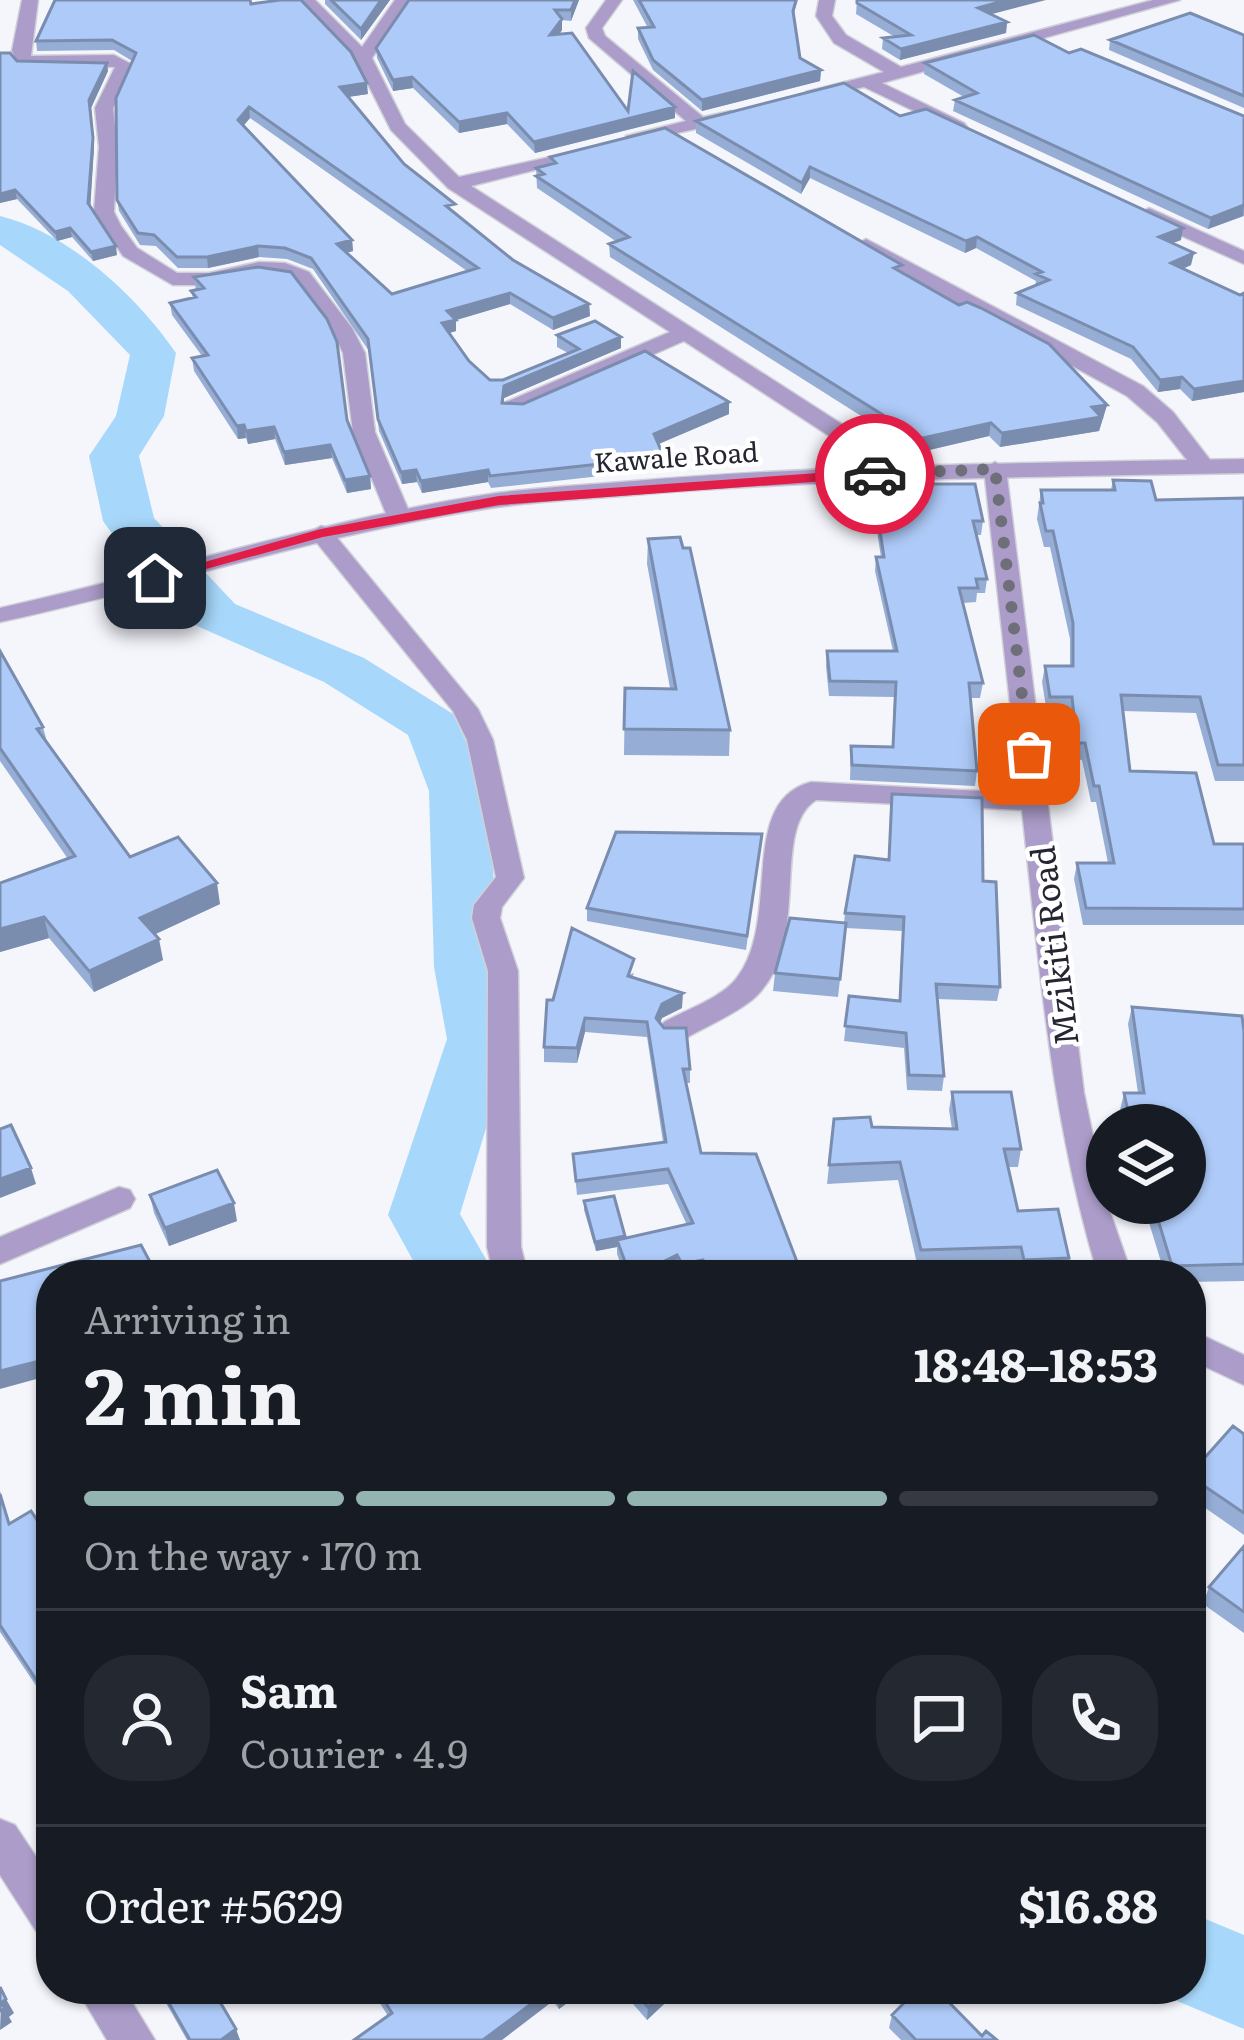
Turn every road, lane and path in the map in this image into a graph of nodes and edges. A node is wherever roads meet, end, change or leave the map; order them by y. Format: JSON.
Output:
{"nodes":[{"id":1,"x":30,"y":0,"type":"edge"},
{"id":2,"x":306,"y":0,"type":"edge"},
{"id":3,"x":403,"y":0,"type":"edge"},
{"id":4,"x":614,"y":0,"type":"edge"},
{"id":5,"x":827,"y":0,"type":"edge"},
{"id":6,"x":1082,"y":0,"type":"edge"},
{"id":7,"x":1172,"y":0,"type":"edge"},
{"id":8,"x":1112,"y":15,"type":"junction"},
{"id":9,"x":1045,"y":34,"type":"junction"},
{"id":10,"x":1066,"y":43,"type":"dead end"},
{"id":11,"x":363,"y":58,"type":"junction"},
{"id":12,"x":899,"y":74,"type":"junction"},
{"id":13,"x":867,"y":82,"type":"junction"},
{"id":14,"x":783,"y":103,"type":"edge"},
{"id":15,"x":742,"y":113,"type":"edge"},
{"id":16,"x":696,"y":133,"type":"junction"},
{"id":17,"x":970,"y":133,"type":"edge"},
{"id":18,"x":454,"y":184,"type":"junction"},
{"id":19,"x":1136,"y":208,"type":"edge"},
{"id":20,"x":854,"y":238,"type":"edge"},
{"id":21,"x":1244,"y":258,"type":"edge"},
{"id":22,"x":684,"y":334,"type":"junction"},
{"id":23,"x":514,"y":407,"type":"edge"},
{"id":24,"x":1203,"y":465,"type":"junction"},
{"id":25,"x":1244,"y":466,"type":"edge"},
{"id":26,"x":995,"y":469,"type":"junction"},
{"id":27,"x":892,"y":473,"type":"junction"},
{"id":28,"x":399,"y":516,"type":"junction"},
{"id":29,"x":321,"y":533,"type":"junction"},
{"id":30,"x":0,"y":615,"type":"edge"},
{"id":31,"x":1035,"y":802,"type":"junction"},
{"id":32,"x":675,"y":1030,"type":"edge"},
{"id":33,"x":119,"y":1199,"type":"dead end"},
{"id":34,"x":0,"y":1251,"type":"edge"},
{"id":35,"x":508,"y":1260,"type":"edge"},
{"id":36,"x":1110,"y":1260,"type":"edge"},
{"id":37,"x":1206,"y":1352,"type":"edge"},
{"id":38,"x":1244,"y":1371,"type":"edge"},
{"id":39,"x":0,"y":1839,"type":"edge"},
{"id":40,"x":36,"y":1893,"type":"edge"},
{"id":41,"x":109,"y":2004,"type":"edge"},
{"id":42,"x":133,"y":2040,"type":"edge"}],
"edges":[{"from":1,"to":28,"type":"street"},
{"from":2,"to":11,"type":"street"},
{"from":3,"to":11,"type":"street"},
{"from":4,"to":16,"type":"street"},
{"from":5,"to":12,"type":"street"},
{"from":6,"to":8,"type":"street"},
{"from":7,"to":8,"type":"street"},
{"from":8,"to":9,"type":"street"},
{"from":9,"to":10,"type":"street"},
{"from":9,"to":12,"type":"street"},
{"from":11,"to":18,"type":"street"},
{"from":12,"to":13,"type":"street"},
{"from":13,"to":14,"type":"street"},
{"from":13,"to":17,"type":"street"},
{"from":15,"to":16,"type":"street"},
{"from":16,"to":18,"type":"street"},
{"from":18,"to":22,"type":"street"},
{"from":19,"to":21,"type":"street"},
{"from":20,"to":24,"type":"street"},
{"from":22,"to":23,"type":"street"},
{"from":22,"to":27,"type":"street"},
{"from":24,"to":25,"type":"street","name":"Kawale Road"},
{"from":24,"to":26,"type":"street","name":"Kawale Road"},
{"from":26,"to":27,"type":"street","name":"Kawale Road"},
{"from":26,"to":31,"type":"street","name":"Mzikiti Road"},
{"from":27,"to":28,"type":"street","name":"Kawale Road"},
{"from":28,"to":29,"type":"street","name":"Kawale Road"},
{"from":29,"to":30,"type":"street","name":"Kawale Road"},
{"from":29,"to":35,"type":"street"},
{"from":31,"to":32,"type":"street"},
{"from":31,"to":36,"type":"street","name":"Mzikiti Road"},
{"from":33,"to":34,"type":"street"},
{"from":37,"to":38,"type":"street"},
{"from":39,"to":40,"type":"street"},
{"from":41,"to":42,"type":"street"}]}
